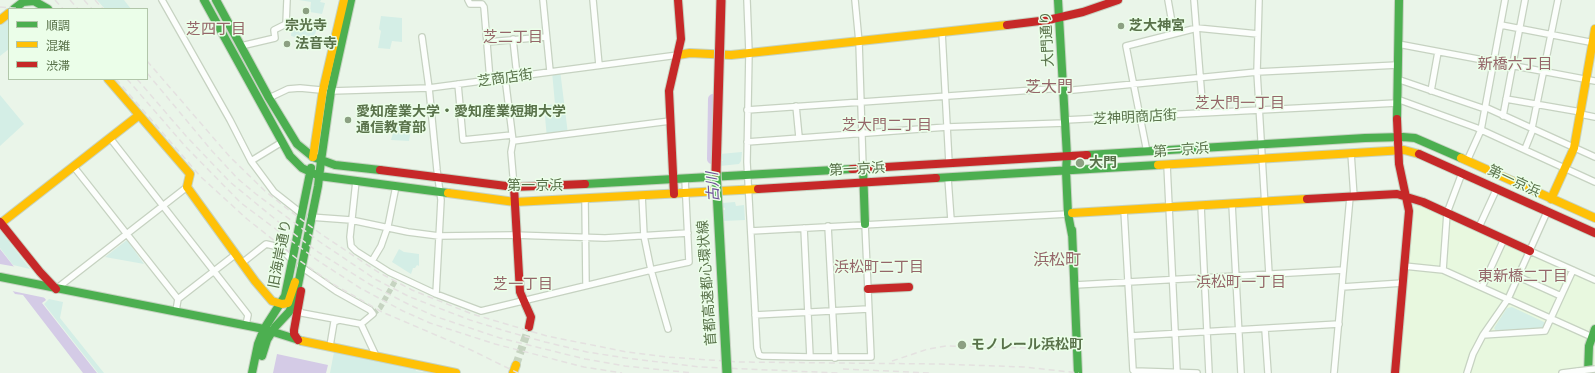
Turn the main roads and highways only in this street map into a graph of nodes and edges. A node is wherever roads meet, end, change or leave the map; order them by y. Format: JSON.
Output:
{"nodes":[{"id":1,"x":204,"y":0,"type":"edge"},
{"id":2,"x":216,"y":0,"type":"edge"},
{"id":3,"x":344,"y":0,"type":"edge"},
{"id":4,"x":351,"y":0,"type":"edge"},
{"id":5,"x":678,"y":0,"type":"edge"},
{"id":6,"x":714,"y":0,"type":"edge"},
{"id":7,"x":721,"y":0,"type":"edge"},
{"id":8,"x":727,"y":0,"type":"edge"},
{"id":9,"x":1058,"y":0,"type":"edge"},
{"id":10,"x":1118,"y":0,"type":"edge"},
{"id":11,"x":1399,"y":0,"type":"edge"},
{"id":12,"x":15,"y":8,"type":"edge"},
{"id":13,"x":46,"y":8,"type":"edge"},
{"id":14,"x":221,"y":9,"type":"junction"},
{"id":15,"x":8,"y":14,"type":"edge"},
{"id":16,"x":212,"y":14,"type":"junction"},
{"id":17,"x":1059,"y":18,"type":"junction"},
{"id":18,"x":0,"y":20,"type":"edge"},
{"id":19,"x":1595,"y":29,"type":"edge"},
{"id":20,"x":1594,"y":43,"type":"edge"},
{"id":21,"x":678,"y":55,"type":"junction"},
{"id":22,"x":109,"y":80,"type":"edge"},
{"id":23,"x":1591,"y":80,"type":"edge"},
{"id":24,"x":718,"y":87,"type":"junction"},
{"id":25,"x":327,"y":90,"type":"junction"},
{"id":26,"x":138,"y":116,"type":"junction"},
{"id":27,"x":1396,"y":137,"type":"junction"},
{"id":28,"x":1398,"y":151,"type":"junction"},
{"id":29,"x":1067,"y":156,"type":"junction"},
{"id":30,"x":317,"y":159,"type":"junction"},
{"id":31,"x":864,"y":168,"type":"junction"},
{"id":32,"x":1068,"y":171,"type":"junction"},
{"id":33,"x":310,"y":173,"type":"junction"},
{"id":34,"x":319,"y":176,"type":"junction"},
{"id":35,"x":674,"y":180,"type":"junction"},
{"id":36,"x":864,"y":182,"type":"junction"},
{"id":37,"x":514,"y":187,"type":"junction"},
{"id":38,"x":674,"y":194,"type":"junction"},
{"id":39,"x":1406,"y":196,"type":"junction"},
{"id":40,"x":1551,"y":199,"type":"junction"},
{"id":41,"x":515,"y":202,"type":"junction"},
{"id":42,"x":1070,"y":214,"type":"junction"},
{"id":43,"x":1595,"y":218,"type":"edge"},
{"id":44,"x":0,"y":223,"type":"edge"},
{"id":45,"x":865,"y":224,"type":"road end"},
{"id":46,"x":1595,"y":233,"type":"edge"},
{"id":47,"x":1530,"y":251,"type":"road end"},
{"id":48,"x":302,"y":268,"type":"junction"},
{"id":49,"x":0,"y":277,"type":"edge"},
{"id":50,"x":909,"y":287,"type":"dead end"},
{"id":51,"x":56,"y":289,"type":"junction"},
{"id":52,"x":868,"y":289,"type":"road end"},
{"id":53,"x":282,"y":304,"type":"junction"},
{"id":54,"x":529,"y":328,"type":"tunnel mouth"},
{"id":55,"x":268,"y":331,"type":"junction"},
{"id":56,"x":1593,"y":333,"type":"edge"},
{"id":57,"x":298,"y":340,"type":"junction"},
{"id":58,"x":252,"y":373,"type":"edge"},
{"id":59,"x":259,"y":373,"type":"edge"},
{"id":60,"x":456,"y":373,"type":"edge"},
{"id":61,"x":720,"y":373,"type":"edge"},
{"id":62,"x":727,"y":373,"type":"edge"},
{"id":63,"x":1078,"y":373,"type":"edge"},
{"id":64,"x":1395,"y":373,"type":"edge"},
{"id":65,"x":1588,"y":373,"type":"edge"}],
"edges":[{"from":1,"to":16,"type":"main road","name":"第一京浜"},
{"from":2,"to":14,"type":"main road","name":"第一京浜"},
{"from":3,"to":25,"type":"main road"},
{"from":4,"to":25,"type":"main road"},
{"from":5,"to":21,"type":"main road"},
{"from":6,"to":61,"type":"main road","name":"首都高速都心環状線"},
{"from":7,"to":24,"type":"main road","name":"首都高速都心環状線","bridge":true},
{"from":8,"to":24,"type":"main road","bridge":true},
{"from":9,"to":17,"type":"main road","name":"大門通り"},
{"from":10,"to":17,"type":"main road"},
{"from":11,"to":27,"type":"main road"},
{"from":12,"to":13,"type":"main road"},
{"from":14,"to":16,"type":"main road"},
{"from":14,"to":30,"type":"main road","name":"第一京浜"},
{"from":15,"to":18,"type":"main road"},
{"from":16,"to":33,"type":"main road","name":"第一京浜"},
{"from":17,"to":21,"type":"main road"},
{"from":17,"to":29,"type":"main road","name":"大門通り"},
{"from":19,"to":20,"type":"main road"},
{"from":20,"to":23,"type":"main road"},
{"from":21,"to":35,"type":"main road"},
{"from":22,"to":26,"type":"main road"},
{"from":23,"to":40,"type":"main road"},
{"from":24,"to":62,"type":"main road","name":"首都高速都心環状線","bridge":true},
{"from":25,"to":30,"type":"main road"},
{"from":26,"to":44,"type":"main road"},
{"from":26,"to":53,"type":"main road"},
{"from":27,"to":28,"type":"main road"},
{"from":27,"to":29,"type":"main road","name":"第一京浜"},
{"from":27,"to":40,"type":"main road","name":"第一京浜"},
{"from":28,"to":32,"type":"main road","name":"第一京浜"},
{"from":28,"to":39,"type":"main road"},
{"from":28,"to":46,"type":"main road","name":"第一京浜"},
{"from":29,"to":31,"type":"main road","name":"第一京浜"},
{"from":29,"to":32,"type":"main road","name":"大門通り"},
{"from":30,"to":33,"type":"main road","name":"旧海岸通り"},
{"from":30,"to":34,"type":"main road","name":"旧海岸通り"},
{"from":30,"to":37,"type":"main road","name":"第一京浜"},
{"from":31,"to":35,"type":"main road","name":"第一京浜"},
{"from":31,"to":36,"type":"main road"},
{"from":32,"to":36,"type":"main road","name":"第一京浜"},
{"from":32,"to":42,"type":"main road","name":"大門通り"},
{"from":33,"to":34,"type":"main road","name":"第一京浜"},
{"from":33,"to":53,"type":"main road","name":"旧海岸通り"},
{"from":34,"to":41,"type":"main road","name":"第一京浜"},
{"from":34,"to":48,"type":"main road","name":"旧海岸通り"},
{"from":35,"to":37,"type":"main road","name":"第一京浜"},
{"from":35,"to":38,"type":"main road"},
{"from":36,"to":38,"type":"main road","name":"第一京浜"},
{"from":36,"to":45,"type":"main road"},
{"from":37,"to":41,"type":"main road"},
{"from":38,"to":41,"type":"main road","name":"第一京浜"},
{"from":39,"to":42,"type":"main road"},
{"from":39,"to":47,"type":"main road"},
{"from":39,"to":64,"type":"main road"},
{"from":40,"to":43,"type":"main road","name":"第一京浜"},
{"from":41,"to":54,"type":"main road"},
{"from":42,"to":63,"type":"main road","name":"大門通り"},
{"from":44,"to":51,"type":"main road"},
{"from":48,"to":53,"type":"main road"},
{"from":48,"to":55,"type":"main road","name":"旧海岸通り"},
{"from":48,"to":57,"type":"main road"},
{"from":49,"to":51,"type":"main road"},
{"from":50,"to":52,"type":"main road"},
{"from":51,"to":55,"type":"main road"},
{"from":53,"to":55,"type":"main road","name":"旧海岸通り"},
{"from":55,"to":57,"type":"main road"},
{"from":55,"to":58,"type":"main road","name":"旧海岸通り"},
{"from":55,"to":59,"type":"main road","name":"旧海岸通り"},
{"from":56,"to":65,"type":"main road"},
{"from":57,"to":60,"type":"main road"}]}
